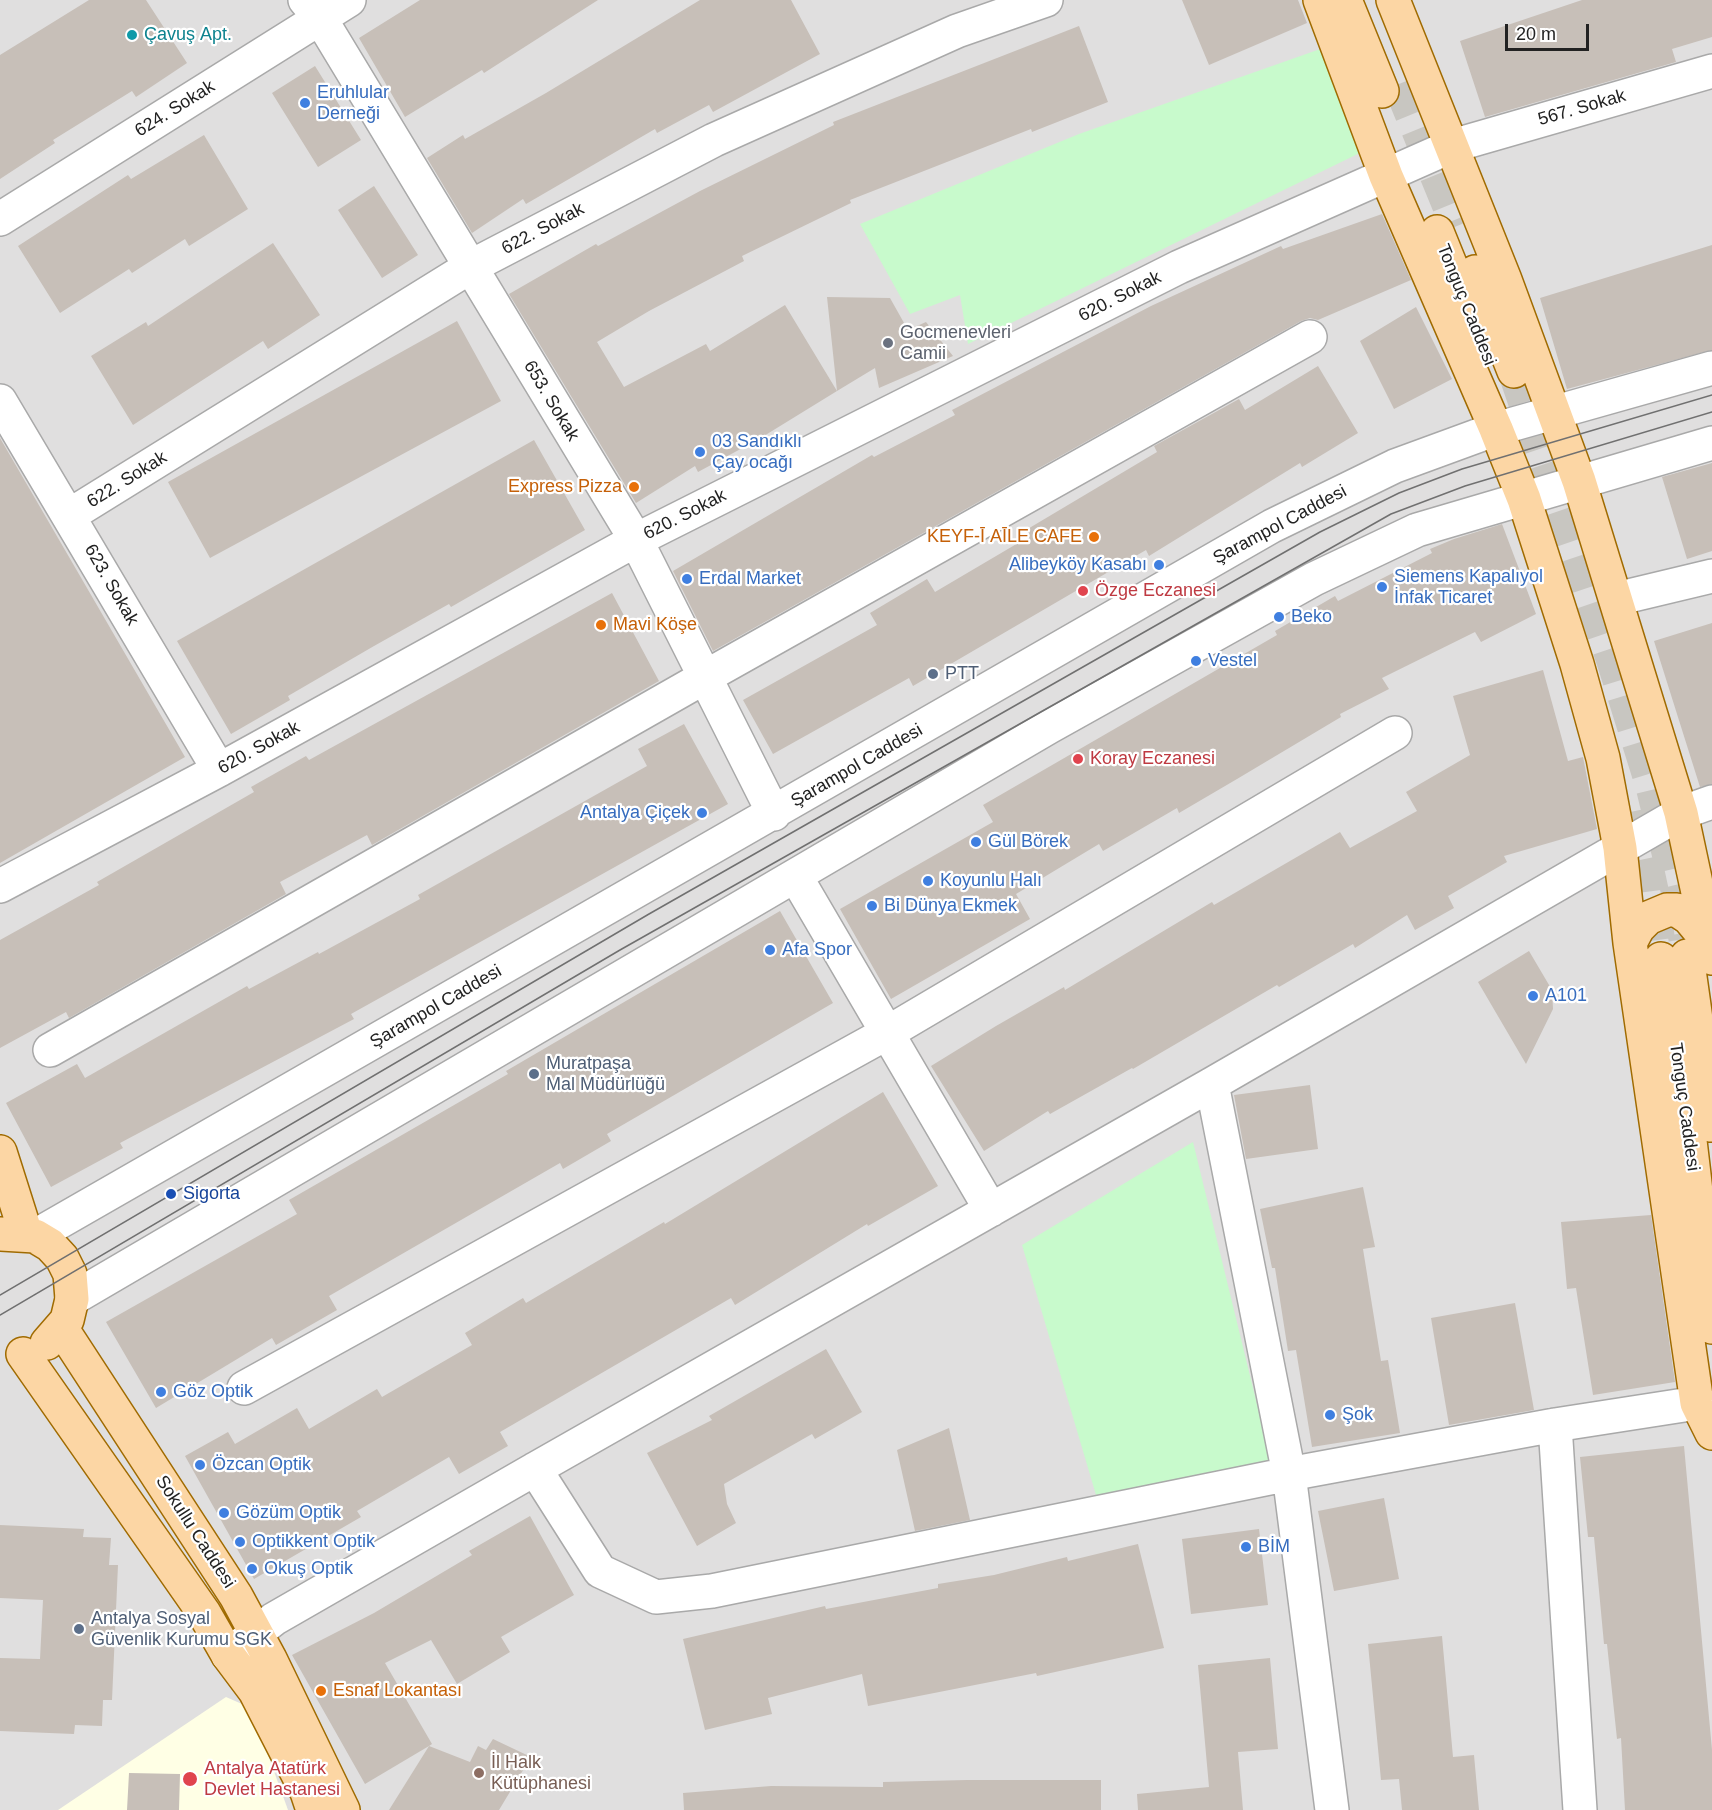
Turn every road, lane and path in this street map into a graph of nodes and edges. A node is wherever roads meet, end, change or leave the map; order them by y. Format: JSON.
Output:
{"nodes":[{"id":1,"x":349,"y":0,"type":"edge"},
{"id":2,"x":1320,"y":0,"type":"edge"},
{"id":3,"x":1346,"y":0,"type":"edge"},
{"id":4,"x":1363,"y":0,"type":"edge"},
{"id":5,"x":1393,"y":0,"type":"edge"},
{"id":6,"x":1042,"y":1,"type":"edge"},
{"id":7,"x":313,"y":9,"type":"edge"},
{"id":8,"x":1712,"y":70,"type":"edge"},
{"id":9,"x":1452,"y":146,"type":"junction"},
{"id":10,"x":1386,"y":176,"type":"junction"},
{"id":11,"x":0,"y":219,"type":"edge"},
{"id":12,"x":1447,"y":229,"type":"tunnel mouth"},
{"id":13,"x":470,"y":267,"type":"junction"},
{"id":14,"x":1310,"y":337,"type":"dead end"},
{"id":15,"x":1712,"y":368,"type":"edge"},
{"id":16,"x":1505,"y":374,"type":"tunnel mouth"},
{"id":17,"x":0,"y":401,"type":"edge"},
{"id":18,"x":1552,"y":412,"type":"junction"},
{"id":19,"x":1496,"y":429,"type":"junction"},
{"id":20,"x":1712,"y":443,"type":"edge"},
{"id":21,"x":1579,"y":481,"type":"junction"},
{"id":22,"x":1524,"y":499,"type":"junction"},
{"id":23,"x":70,"y":515,"type":"junction"},
{"id":24,"x":636,"y":540,"type":"junction"},
{"id":25,"x":1712,"y":576,"type":"edge"},
{"id":26,"x":1616,"y":599,"type":"junction"},
{"id":27,"x":705,"y":677,"type":"junction"},
{"id":28,"x":1395,"y":733,"type":"dead end"},
{"id":29,"x":219,"y":770,"type":"junction"},
{"id":30,"x":1712,"y":802,"type":"edge"},
{"id":31,"x":1681,"y":813,"type":"junction"},
{"id":32,"x":774,"y":814,"type":"junction"},
{"id":33,"x":1620,"y":848,"type":"junction"},
{"id":34,"x":796,"y":877,"type":"junction"},
{"id":35,"x":0,"y":886,"type":"edge"},
{"id":36,"x":1630,"y":943,"type":"junction"},
{"id":37,"x":1692,"y":954,"type":"edge"},
{"id":38,"x":887,"y":1033,"type":"junction"},
{"id":39,"x":51,"y":1050,"type":"dead end"},
{"id":40,"x":1212,"y":1084,"type":"junction"},
{"id":41,"x":1712,"y":1133,"type":"edge"},
{"id":42,"x":0,"y":1152,"type":"edge"},
{"id":43,"x":991,"y":1210,"type":"junction"},
{"id":44,"x":20,"y":1235,"type":"edge"},
{"id":45,"x":67,"y":1314,"type":"junction"},
{"id":46,"x":1712,"y":1328,"type":"edge"},
{"id":47,"x":11,"y":1354,"type":"edge"},
{"id":48,"x":244,"y":1388,"type":"dead end"},
{"id":49,"x":1697,"y":1403,"type":"junction"},
{"id":50,"x":1555,"y":1425,"type":"junction"},
{"id":51,"x":1712,"y":1433,"type":"edge"},
{"id":52,"x":535,"y":1469,"type":"junction"},
{"id":53,"x":1289,"y":1474,"type":"junction"},
{"id":54,"x":257,"y":1633,"type":"junction"},
{"id":55,"x":228,"y":1655,"type":"junction"},
{"id":56,"x":313,"y":1810,"type":"edge"},
{"id":57,"x":343,"y":1810,"type":"edge"},
{"id":58,"x":1332,"y":1810,"type":"edge"},
{"id":59,"x":1580,"y":1810,"type":"edge"}],
"edges":[{"from":1,"to":7,"type":"street","name":"624. Sokak"},
{"from":2,"to":10,"type":"main road"},
{"from":3,"to":4,"type":"main road"},
{"from":5,"to":9,"type":"main road"},
{"from":6,"to":13,"type":"street","name":"622. Sokak"},
{"from":7,"to":11,"type":"street","name":"624. Sokak"},
{"from":7,"to":13,"type":"street","name":"653. Sokak"},
{"from":8,"to":9,"type":"street","name":"567. Sokak"},
{"from":9,"to":10,"type":"street","name":"567. Sokak"},
{"from":9,"to":18,"type":"main road"},
{"from":10,"to":19,"type":"main road"},
{"from":10,"to":24,"type":"street","name":"620. Sokak"},
{"from":12,"to":16,"type":"main road","name":"Tonguç Caddesi"},
{"from":13,"to":23,"type":"street","name":"622. Sokak"},
{"from":13,"to":24,"type":"street","name":"653. Sokak"},
{"from":14,"to":27,"type":"street"},
{"from":15,"to":18,"type":"street","name":"Şarampol Caddesi"},
{"from":17,"to":23,"type":"street","name":"623. Sokak"},
{"from":18,"to":19,"type":"street","name":"Şarampol Caddesi"},
{"from":18,"to":21,"type":"main road"},
{"from":19,"to":22,"type":"main road"},
{"from":19,"to":32,"type":"street","name":"Şarampol Caddesi"},
{"from":20,"to":21,"type":"street"},
{"from":21,"to":22,"type":"street"},
{"from":21,"to":26,"type":"main road"},
{"from":22,"to":33,"type":"main road"},
{"from":22,"to":34,"type":"street"},
{"from":23,"to":29,"type":"street","name":"623. Sokak"},
{"from":24,"to":27,"type":"street","name":"653. Sokak"},
{"from":24,"to":29,"type":"street","name":"620. Sokak"},
{"from":25,"to":26,"type":"street"},
{"from":26,"to":31,"type":"main road"},
{"from":27,"to":32,"type":"street","name":"653. Sokak"},
{"from":27,"to":39,"type":"street"},
{"from":28,"to":38,"type":"street"},
{"from":29,"to":35,"type":"street","name":"620. Sokak"},
{"from":30,"to":31,"type":"street"},
{"from":31,"to":33,"type":"street"},
{"from":31,"to":37,"type":"main road"},
{"from":32,"to":44,"type":"street","name":"Şarampol Caddesi"},
{"from":33,"to":36,"type":"main road"},
{"from":33,"to":40,"type":"street"},
{"from":34,"to":38,"type":"street"},
{"from":34,"to":45,"type":"street"},
{"from":36,"to":37,"type":"main road"},
{"from":36,"to":49,"type":"main road"},
{"from":37,"to":41,"type":"main road","name":"Tonguç Caddesi"},
{"from":37,"to":46,"type":"main road","name":"Tonguç Caddesi"},
{"from":38,"to":43,"type":"street"},
{"from":38,"to":48,"type":"street"},
{"from":40,"to":43,"type":"street"},
{"from":40,"to":53,"type":"street"},
{"from":42,"to":44,"type":"main road"},
{"from":43,"to":52,"type":"street"},
{"from":44,"to":45,"type":"main road"},
{"from":45,"to":47,"type":"main road"},
{"from":45,"to":54,"type":"main road","name":"Sokullu Caddesi"},
{"from":47,"to":55,"type":"main road","name":"Sokullu Caddesi"},
{"from":49,"to":50,"type":"street"},
{"from":49,"to":51,"type":"main road"},
{"from":50,"to":53,"type":"street"},
{"from":50,"to":59,"type":"street"},
{"from":52,"to":53,"type":"street"},
{"from":52,"to":54,"type":"street"},
{"from":53,"to":58,"type":"street"},
{"from":54,"to":55,"type":"street"},
{"from":54,"to":57,"type":"main road","name":"Sokullu Caddesi"},
{"from":55,"to":56,"type":"main road","name":"Sokullu Caddesi"}]}
